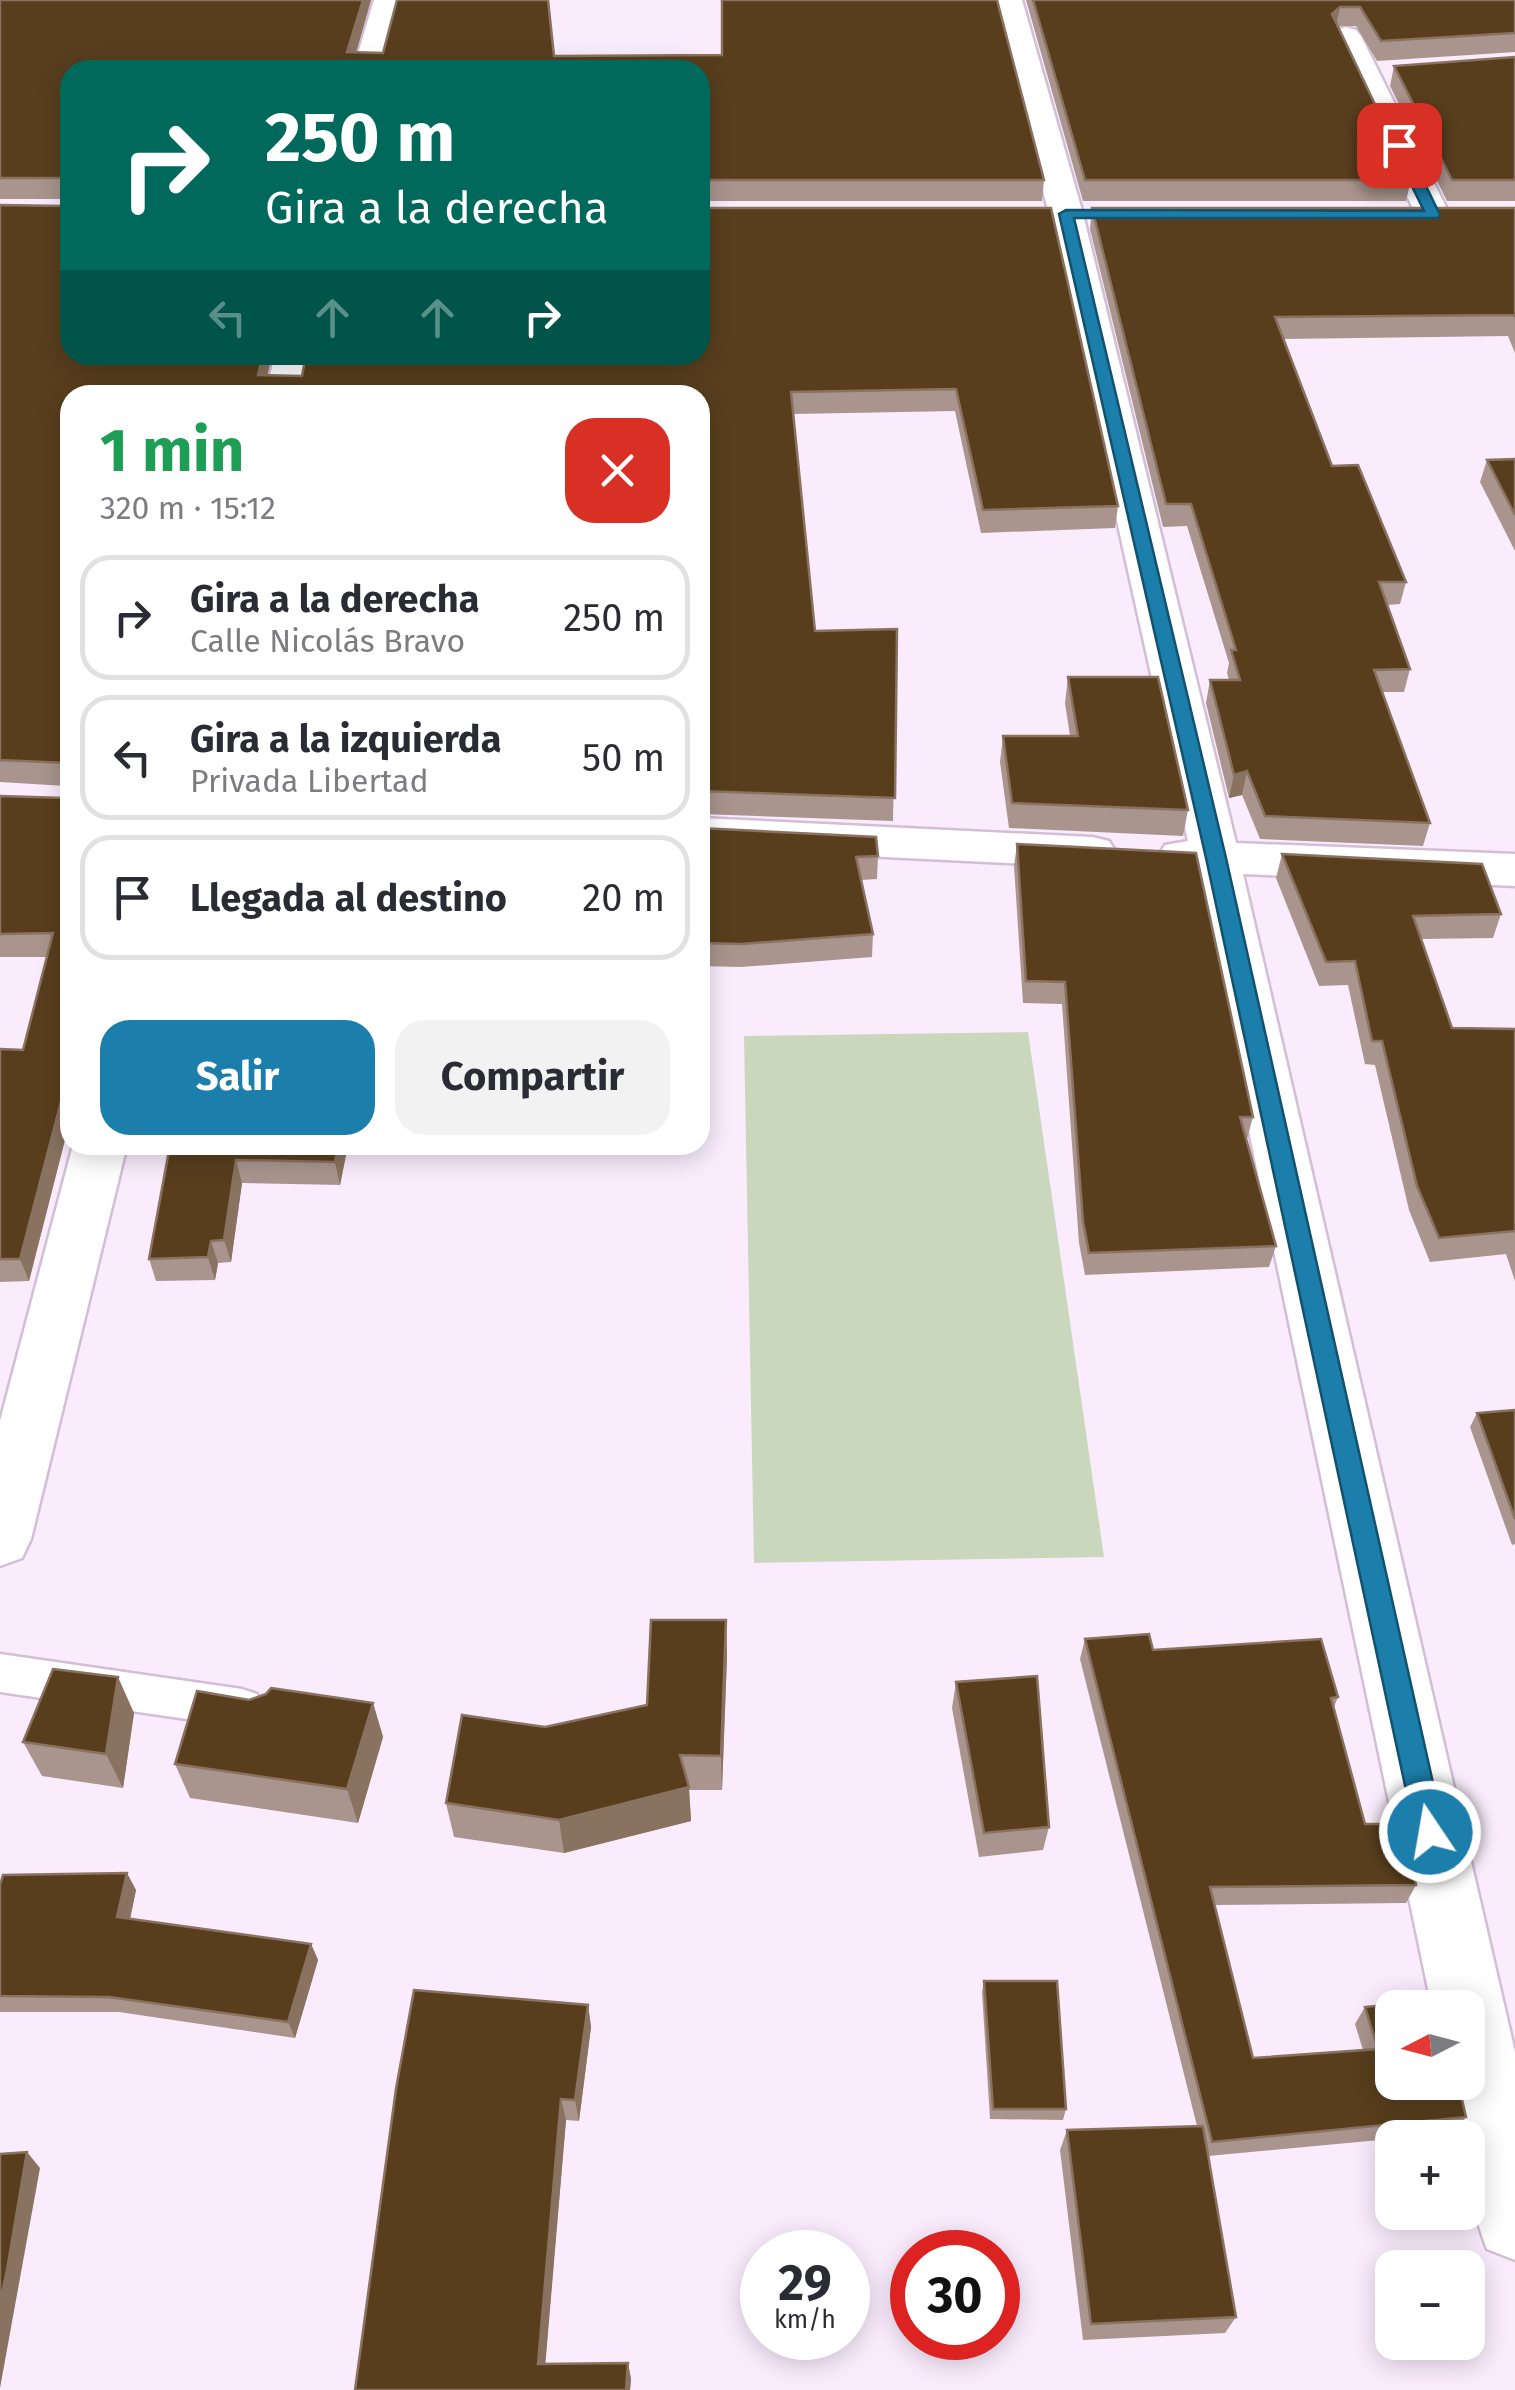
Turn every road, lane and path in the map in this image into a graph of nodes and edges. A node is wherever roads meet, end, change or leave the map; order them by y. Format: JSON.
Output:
{"nodes":[{"id":1,"x":388,"y":0,"type":"edge"},
{"id":2,"x":1008,"y":0,"type":"edge"},
{"id":3,"x":1346,"y":36,"type":"edge"},
{"id":4,"x":371,"y":60,"type":"edge"},
{"id":5,"x":1403,"y":72,"type":"edge"},
{"id":6,"x":1366,"y":75,"type":"junction"},
{"id":7,"x":1028,"y":214,"type":"edge"},
{"id":8,"x":1066,"y":214,"type":"junction"},
{"id":9,"x":1105,"y":214,"type":"edge"},
{"id":10,"x":1394,"y":215,"type":"edge"},
{"id":11,"x":710,"y":834,"type":"edge"},
{"id":12,"x":1216,"y":858,"type":"junction"},
{"id":13,"x":1515,"y":870,"type":"edge"},
{"id":14,"x":97,"y":1155,"type":"edge"},
{"id":15,"x":0,"y":1539,"type":"edge"},
{"id":16,"x":0,"y":1673,"type":"edge"},
{"id":17,"x":263,"y":1712,"type":"edge"},
{"id":18,"x":1515,"y":2221,"type":"edge"}],
"edges":[{"from":1,"to":4,"type":"street"},
{"from":2,"to":8,"type":"street"},
{"from":3,"to":6,"type":"street"},
{"from":5,"to":6,"type":"street"},
{"from":6,"to":10,"type":"street"},
{"from":7,"to":8,"type":"street"},
{"from":8,"to":9,"type":"street"},
{"from":8,"to":12,"type":"street"},
{"from":11,"to":12,"type":"street"},
{"from":12,"to":13,"type":"street"},
{"from":12,"to":18,"type":"street"},
{"from":14,"to":15,"type":"street"},
{"from":16,"to":17,"type":"lane"}]}
